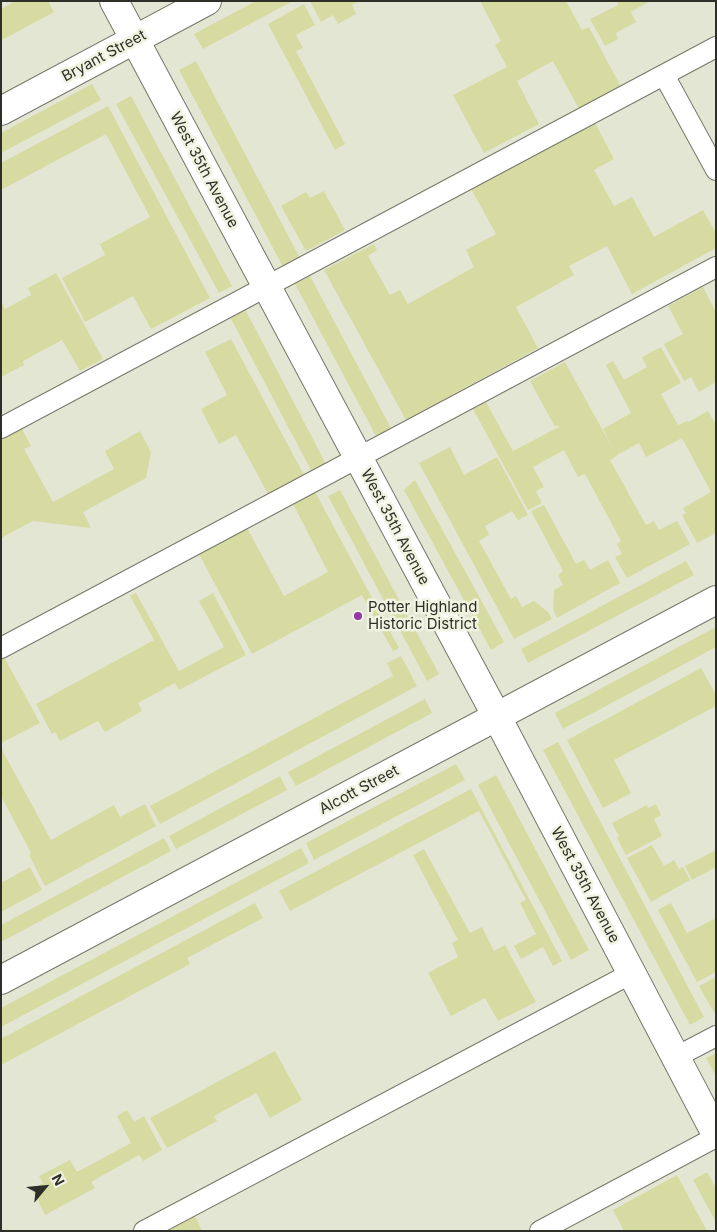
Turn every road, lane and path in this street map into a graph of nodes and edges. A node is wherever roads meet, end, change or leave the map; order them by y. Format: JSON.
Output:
{"nodes":[{"id":1,"x":114,"y":1,"type":"edge"},
{"id":2,"x":207,"y":1,"type":"edge"},
{"id":3,"x":135,"y":39,"type":"junction"},
{"id":4,"x":716,"y":47,"type":"edge"},
{"id":5,"x":664,"y":75,"type":"junction"},
{"id":6,"x":1,"y":111,"type":"edge"},
{"id":7,"x":716,"y":170,"type":"edge"},
{"id":8,"x":716,"y":268,"type":"edge"},
{"id":9,"x":266,"y":287,"type":"junction"},
{"id":10,"x":1,"y":428,"type":"edge"},
{"id":11,"x":358,"y":458,"type":"junction"},
{"id":12,"x":716,"y":600,"type":"edge"},
{"id":13,"x":1,"y":648,"type":"edge"},
{"id":14,"x":497,"y":717,"type":"junction"},
{"id":15,"x":632,"y":973,"type":"junction"},
{"id":16,"x":1,"y":980,"type":"edge"},
{"id":17,"x":716,"y":1036,"type":"edge"},
{"id":18,"x":676,"y":1057,"type":"junction"},
{"id":19,"x":716,"y":1135,"type":"edge"},
{"id":20,"x":144,"y":1231,"type":"edge"},
{"id":21,"x":540,"y":1231,"type":"edge"}],
"edges":[{"from":1,"to":3,"type":"street","name":"West 35th Avenue"},
{"from":2,"to":3,"type":"street","name":"Bryant Street"},
{"from":3,"to":6,"type":"street","name":"Bryant Street"},
{"from":3,"to":9,"type":"street","name":"West 35th Avenue"},
{"from":4,"to":5,"type":"lane"},
{"from":5,"to":7,"type":"lane"},
{"from":5,"to":9,"type":"lane"},
{"from":8,"to":11,"type":"lane"},
{"from":9,"to":10,"type":"lane"},
{"from":9,"to":11,"type":"street","name":"West 35th Avenue"},
{"from":11,"to":13,"type":"lane"},
{"from":11,"to":14,"type":"street","name":"West 35th Avenue"},
{"from":12,"to":14,"type":"street","name":"Alcott Street"},
{"from":14,"to":15,"type":"street","name":"West 35th Avenue"},
{"from":14,"to":16,"type":"street","name":"Alcott Street"},
{"from":15,"to":18,"type":"street","name":"West 35th Avenue"},
{"from":15,"to":20,"type":"lane"},
{"from":17,"to":18,"type":"lane"},
{"from":18,"to":19,"type":"street","name":"West 35th Avenue"},
{"from":19,"to":21,"type":"lane"}]}
